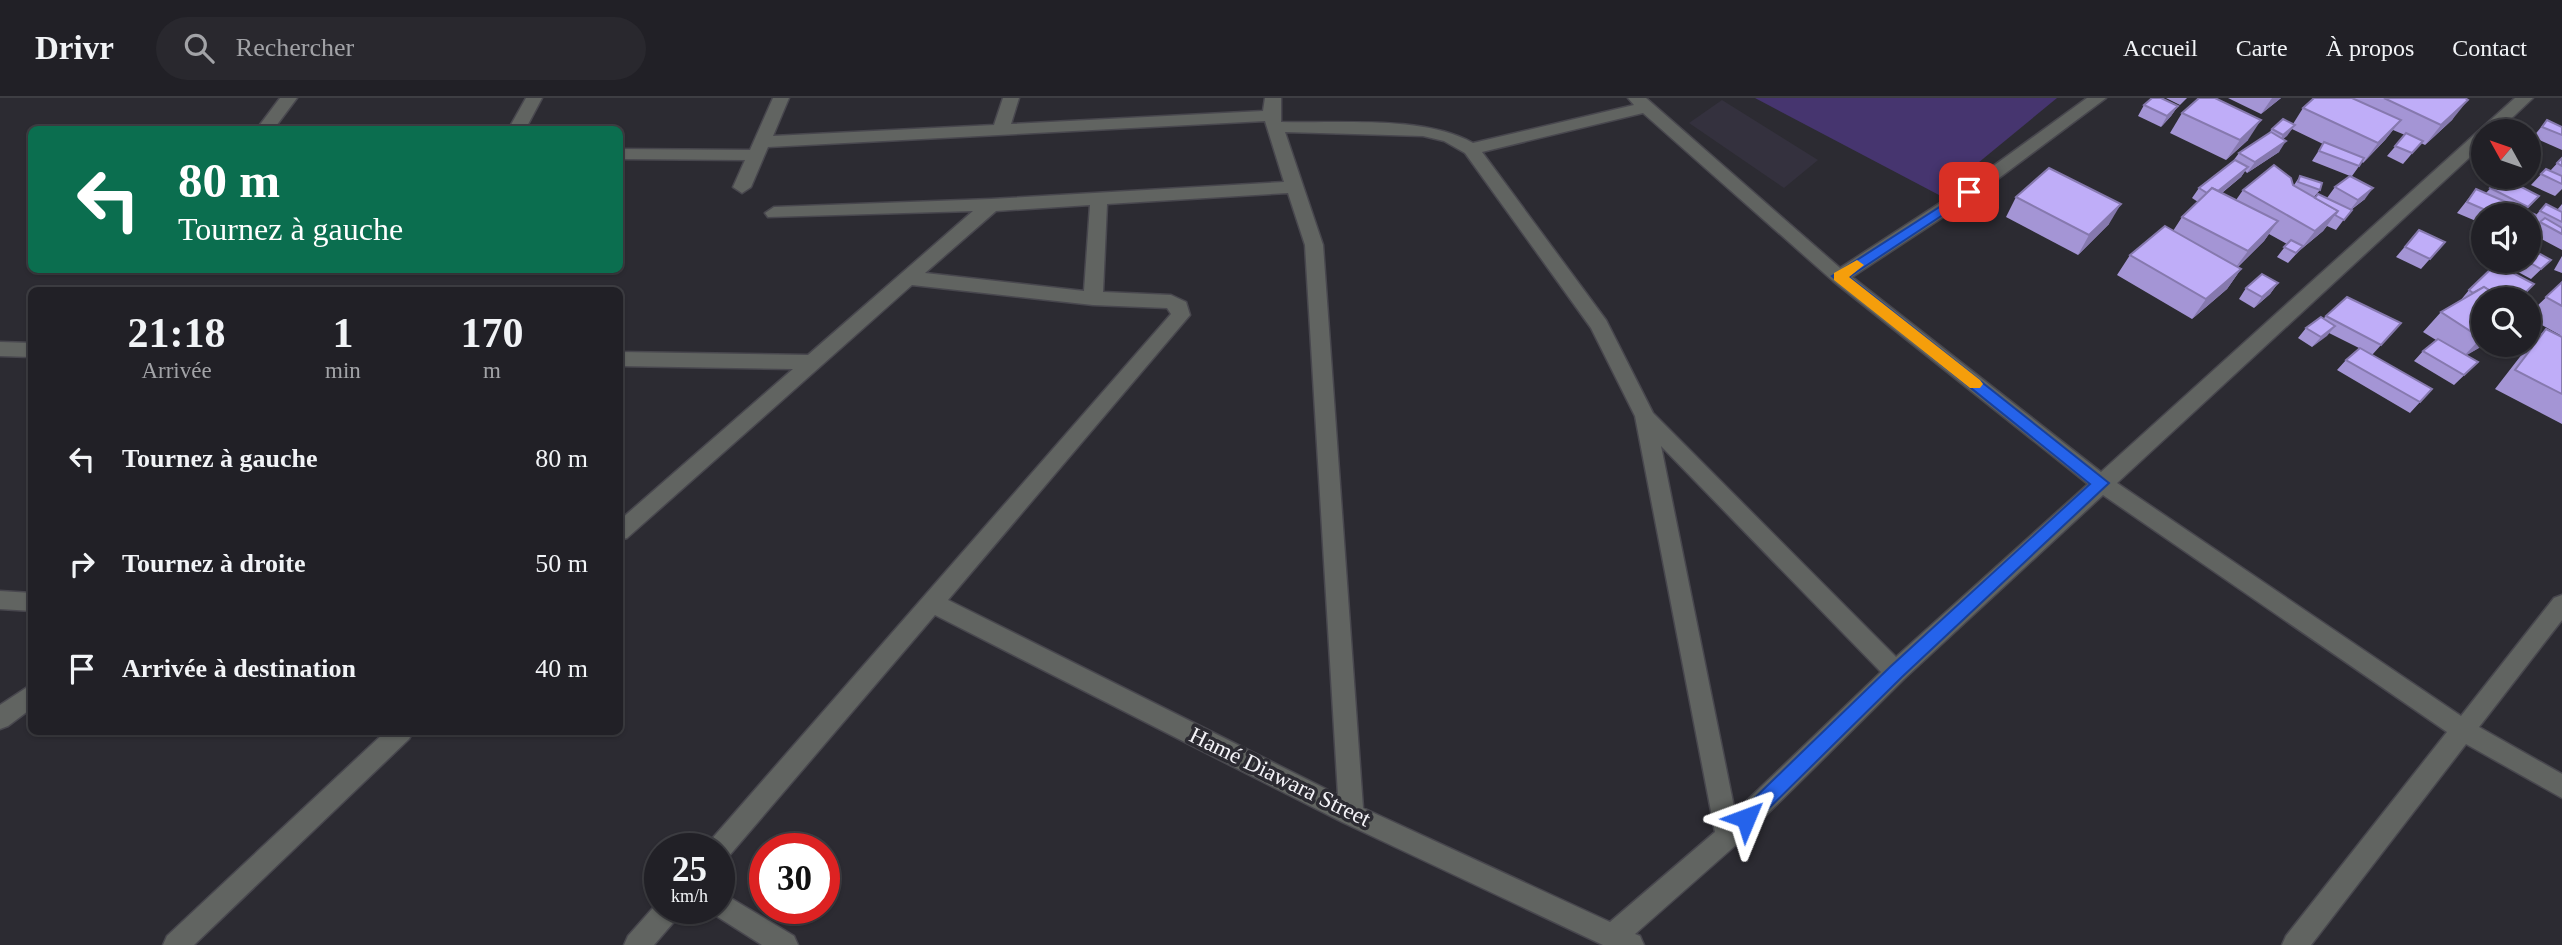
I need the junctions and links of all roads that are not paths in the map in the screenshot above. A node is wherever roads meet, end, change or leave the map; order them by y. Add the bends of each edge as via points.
1 (289, 98) edge
2 (534, 98) edge
3 (781, 98) edge
4 (1011, 98) edge
5 (2098, 98) edge
6 (2525, 98) edge
7 (1642, 102) edge
8 (1273, 113) edge
9 (2501, 119) edge
10 (267, 126) edge
11 (518, 126) edge
12 (1001, 130) junction
13 (2471, 147) edge
14 (758, 149) junction
15 (1471, 149) junction
16 (623, 154) edge
17 (742, 187) dead end
18 (1295, 187) junction
19 (1099, 197) junction
20 (991, 205) junction
21 (774, 213) dead end
22 (1839, 276) junction
23 (910, 278) junction
24 (1093, 298) junction
25 (0, 349) edge
26 (28, 350) edge
27 (623, 359) edge
28 (811, 362) junction
29 (1644, 416) junction
30 (2101, 483) junction
31 (623, 528) edge
32 (0, 600) edge
33 (28, 602) edge
34 (931, 602) junction
35 (2562, 604) edge
36 (1896, 672) junction
37 (28, 697) edge
38 (0, 719) edge
39 (2463, 730) junction
40 (398, 735) edge
41 (2562, 787) edge
42 (1352, 814) junction
43 (733, 833) edge
44 (1728, 836) junction
45 (735, 913) edge
46 (655, 924) edge
47 (1622, 941) edge
48 (176, 945) edge
49 (637, 945) edge
50 (785, 945) edge
51 (2295, 945) edge

1 - 10 street
2 - 11 street
3 - 14 street
4 - 12 street
5 - 22 street via 1969,192
6 - 9 street
7 - 15 street
7 - 22 street
8 - 12 street
8 - 15 street via 1423,131 1449,137
8 - 18 street
12 - 14 street
13 - 30 street
14 - 16 street
14 - 17 street
15 - 29 street via 1599,325
18 - 19 street
18 - 42 street via 1314,244
19 - 20 street
19 - 24 street
20 - 21 street
20 - 23 street
22 - 30 street
23 - 24 street
23 - 28 street
24 - 34 street via 1171,302 1180,307 1181,315
25 - 26 street
27 - 28 street
28 - 31 street
29 - 36 street
29 - 44 street
30 - 36 street
30 - 39 street
32 - 33 street
34 - 42 street, Hamé Diawara Street
34 - 43 street
35 - 39 street
36 - 44 street
37 - 38 street
39 - 41 street
39 - 51 street
40 - 48 street
42 - 47 street, Hamé Diawara Street
44 - 47 street
45 - 50 street
46 - 49 street

